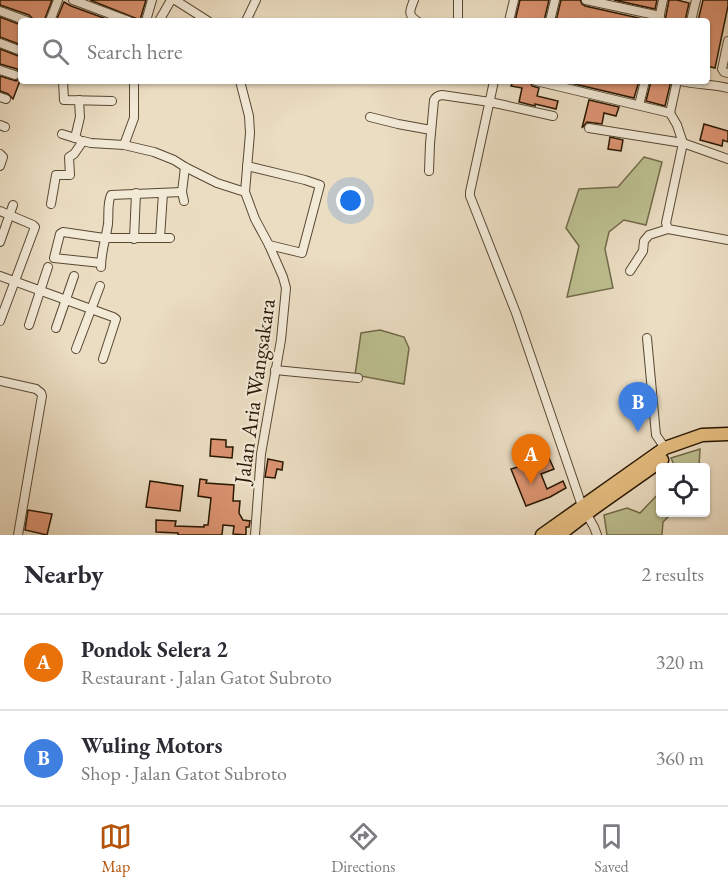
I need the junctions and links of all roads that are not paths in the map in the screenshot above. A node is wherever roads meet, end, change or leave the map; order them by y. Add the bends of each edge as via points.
1 (47, 0) edge
2 (73, 0) edge
3 (152, 0) edge
4 (173, 0) edge
5 (256, 0) edge
6 (414, 0) edge
7 (456, 0) edge
8 (514, 0) edge
9 (555, 0) edge
10 (586, 0) edge
11 (663, 0) edge
12 (696, 0) edge
13 (57, 2) edge
14 (0, 11) edge
15 (19, 18) edge
16 (51, 18) edge
17 (121, 18) edge
18 (147, 18) edge
19 (161, 18) edge
20 (203, 18) edge
21 (247, 18) edge
22 (412, 18) edge
23 (458, 18) edge
24 (510, 18) edge
25 (551, 18) edge
26 (659, 18) edge
27 (692, 18) edge
28 (728, 41) edge
29 (0, 43) edge
30 (18, 50) edge
31 (0, 70) edge
32 (728, 73) edge
33 (15, 75) dead end
34 (63, 84) edge
35 (134, 84) edge
36 (241, 84) edge
37 (493, 84) edge
38 (549, 84) edge
39 (644, 84) edge
40 (678, 84) edge
41 (694, 84) edge
42 (710, 84) edge
43 (710, 84) edge
44 (728, 88) edge
45 (80, 100) junction
46 (112, 101) dead end
47 (490, 102) junction
48 (639, 105) junction
49 (670, 113) junction
50 (553, 116) dead end
51 (370, 117) dead end
52 (589, 128) dead end
53 (431, 130) junction
54 (62, 134) dead end
55 (79, 139) junction
56 (683, 143) junction
57 (124, 146) junction
58 (0, 154) edge
59 (728, 159) edge
60 (0, 165) edge
61 (247, 166) junction
62 (184, 167) junction
63 (429, 171) dead end
64 (182, 192) junction
65 (245, 192) junction
66 (163, 193) junction
67 (136, 194) junction
68 (184, 201) dead end
69 (51, 204) dead end
70 (13, 206) dead end
71 (0, 211) edge
72 (10, 215) junction
73 (668, 229) junction
74 (104, 238) junction
75 (160, 238) junction
76 (170, 238) dead end
77 (134, 239) junction
78 (728, 240) edge
79 (0, 242) edge
80 (269, 245) junction
81 (48, 267) dead end
82 (630, 271) dead end
83 (0, 276) edge
84 (74, 276) dead end
85 (15, 282) junction
86 (100, 286) dead end
87 (40, 291) junction
88 (66, 300) junction
89 (91, 309) junction
90 (0, 321) edge
91 (29, 324) dead end
92 (56, 328) dead end
93 (647, 338) dead end
94 (76, 349) dead end
95 (104, 359) dead end
96 (275, 370) junction
97 (357, 378) dead end
98 (0, 381) edge
99 (728, 434) edge
100 (728, 441) edge
101 (665, 448) junction
102 (583, 511) junction
103 (565, 529) edge
104 (18, 535) edge
105 (255, 535) edge
106 (542, 535) edge
107 (597, 535) edge

1 - 13 street
2 - 17 street
3 - 18 street
4 - 19 street
4 - 20 street
5 - 21 street
6 - 22 street
7 - 23 street
8 - 24 street
9 - 25 street
10 - 26 street
11 - 26 street
12 - 27 street
13 - 16 street
14 - 15 street
28 - 32 street via 722,69
29 - 30 street
31 - 33 street
34 - 45 street via 64,100
35 - 57 street via 134,118
36 - 61 street, Jalan Aria Wangsakara via 249,116
37 - 47 street
38 - 48 street
39 - 48 street
40 - 49 street
41 - 42 street
43 - 44 street
45 - 46 street
45 - 55 street
47 - 50 street
47 - 53 street via 438,95
47 - 102 street via 470,196 516,313
48 - 49 street
49 - 56 street
51 - 53 street
52 - 56 street
53 - 63 street
54 - 55 street
55 - 57 street
55 - 69 street via 69,157 70,175 56,175
56 - 59 street
56 - 73 street via 666,223
57 - 62 street via 154,152
58 - 60 street
61 - 65 street, Jalan Aria Wangsakara
61 - 80 street via 320,185 302,253
62 - 64 street
62 - 65 street
64 - 66 street
64 - 68 street
65 - 80 street, Jalan Aria Wangsakara
66 - 67 street
66 - 75 street
67 - 74 street via 111,195
67 - 77 street
70 - 72 street
71 - 72 street
72 - 79 street
72 - 85 street via 35,228
73 - 78 street
73 - 82 street via 649,235
74 - 74 street via 63,232 54,258 101,265
74 - 77 street
75 - 76 street
75 - 77 street
80 - 96 street, Jalan Aria Wangsakara via 286,288
81 - 87 street
83 - 85 street
84 - 88 street
85 - 87 street
85 - 90 street
86 - 89 street
87 - 88 street
87 - 91 street
88 - 89 street
88 - 92 street
89 - 94 street
89 - 95 street via 116,319
93 - 101 street via 656,435
96 - 97 street
96 - 105 street, Jalan Aria Wangsakara via 261,454
98 - 104 street via 36,389 42,396
99 - 101 highway via 702,435
100 - 102 highway via 699,443 669,455
101 - 102 highway
102 - 103 highway
102 - 107 street
103 - 106 highway

